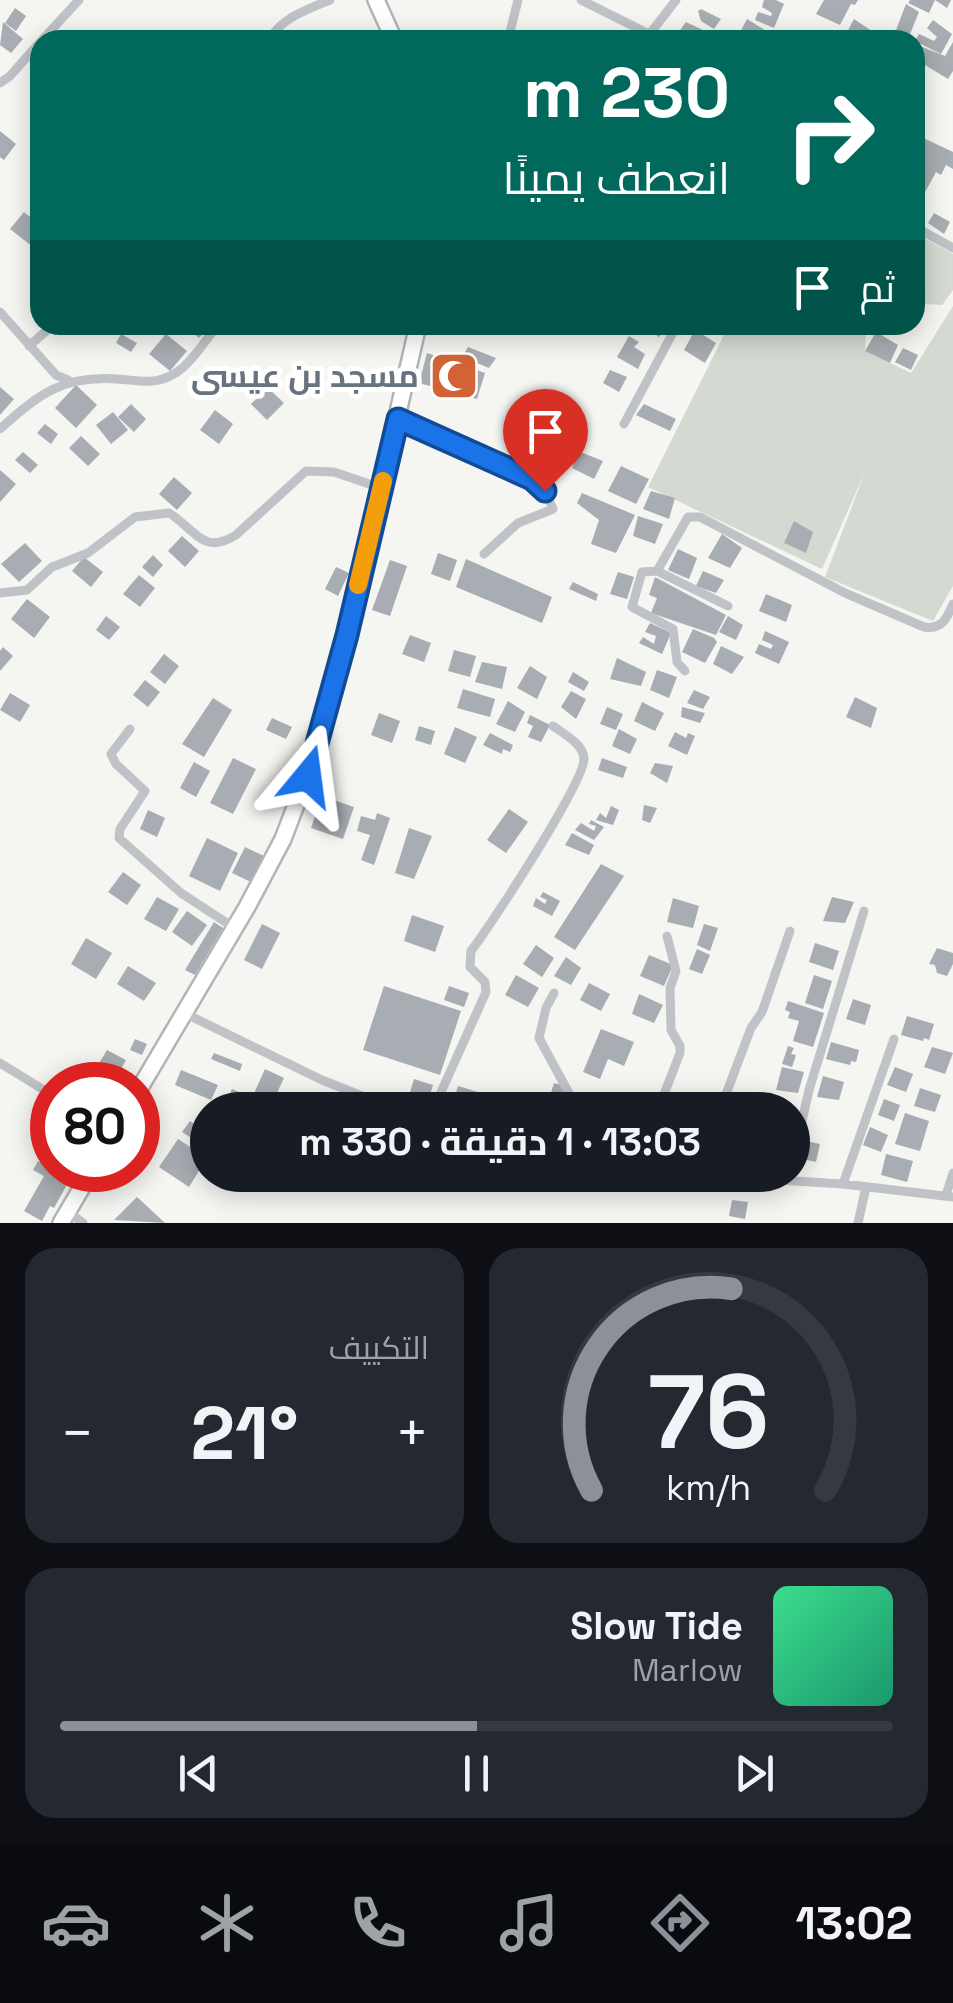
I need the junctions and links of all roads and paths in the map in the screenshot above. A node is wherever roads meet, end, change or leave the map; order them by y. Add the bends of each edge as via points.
1 (79, 0) edge
2 (330, 0) edge
3 (376, 0) edge
4 (518, 0) edge
5 (581, 0) edge
6 (676, 0) edge
7 (51, 30) edge
8 (275, 30) edge
9 (390, 30) edge
10 (510, 30) edge
11 (638, 30) edge
12 (652, 30) edge
13 (30, 53) edge
14 (0, 83) edge
15 (925, 233) edge
16 (953, 248) edge
17 (0, 312) edge
18 (42, 335) edge
19 (210, 335) edge
20 (416, 335) edge
21 (672, 335) edge
22 (29, 346) junction
23 (68, 380) junction
24 (398, 419) junction
25 (624, 424) dead end
26 (0, 429) edge
27 (381, 488) junction
28 (484, 554) dead end
29 (657, 571) junction
30 (0, 593) edge
31 (953, 604) edge
32 (728, 606) dead end
33 (685, 671) dead end
34 (553, 726) dead end
35 (130, 729) dead end
36 (864, 911) dead end
37 (233, 927) junction
38 (790, 931) dead end
39 (667, 936) dead end
40 (554, 993) dead end
41 (184, 1013) junction
42 (894, 1039) dead end
43 (155, 1062) edge
44 (0, 1063) edge
45 (30, 1081) edge
46 (352, 1092) edge
47 (441, 1092) edge
48 (570, 1092) edge
49 (665, 1092) edge
50 (727, 1092) edge
51 (809, 1092) edge
52 (953, 1172) edge
53 (810, 1181) edge
54 (843, 1184) junction
55 (866, 1187) junction
56 (79, 1192) edge
57 (949, 1196) edge
58 (64, 1217) edge
59 (83, 1223) edge
60 (858, 1223) edge

1 - 7 street
2 - 8 street
3 - 9 highway
4 - 10 street
5 - 11 street
6 - 12 street
13 - 14 street
15 - 16 street
17 - 22 street
18 - 22 street
19 - 23 street via 166,378
20 - 24 highway
21 - 25 street
22 - 23 street
23 - 26 street
24 - 27 highway
24 - 28 street via 532,479 545,491 552,509 518,523
27 - 30 street via 306,470 236,535 212,544 169,513 151,512 52,568 27,590
27 - 37 highway via 308,776 283,838
29 - 31 street via 683,522 694,516 924,627 944,622
29 - 32 street
29 - 33 street via 642,572 632,608 673,629 677,662
34 - 47 street via 578,746 584,766 471,951 470,966 486,992
35 - 37 street via 111,754 145,792 118,838
36 - 51 street
37 - 41 highway
38 - 50 street
39 - 49 street via 676,971 671,1030 680,1053
40 - 48 street via 540,1038
41 - 43 highway
41 - 46 street
42 - 54 street
44 - 45 street
52 - 57 street
53 - 54 street
54 - 55 street
55 - 57 street
55 - 60 street
56 - 58 highway
58 - 59 street

